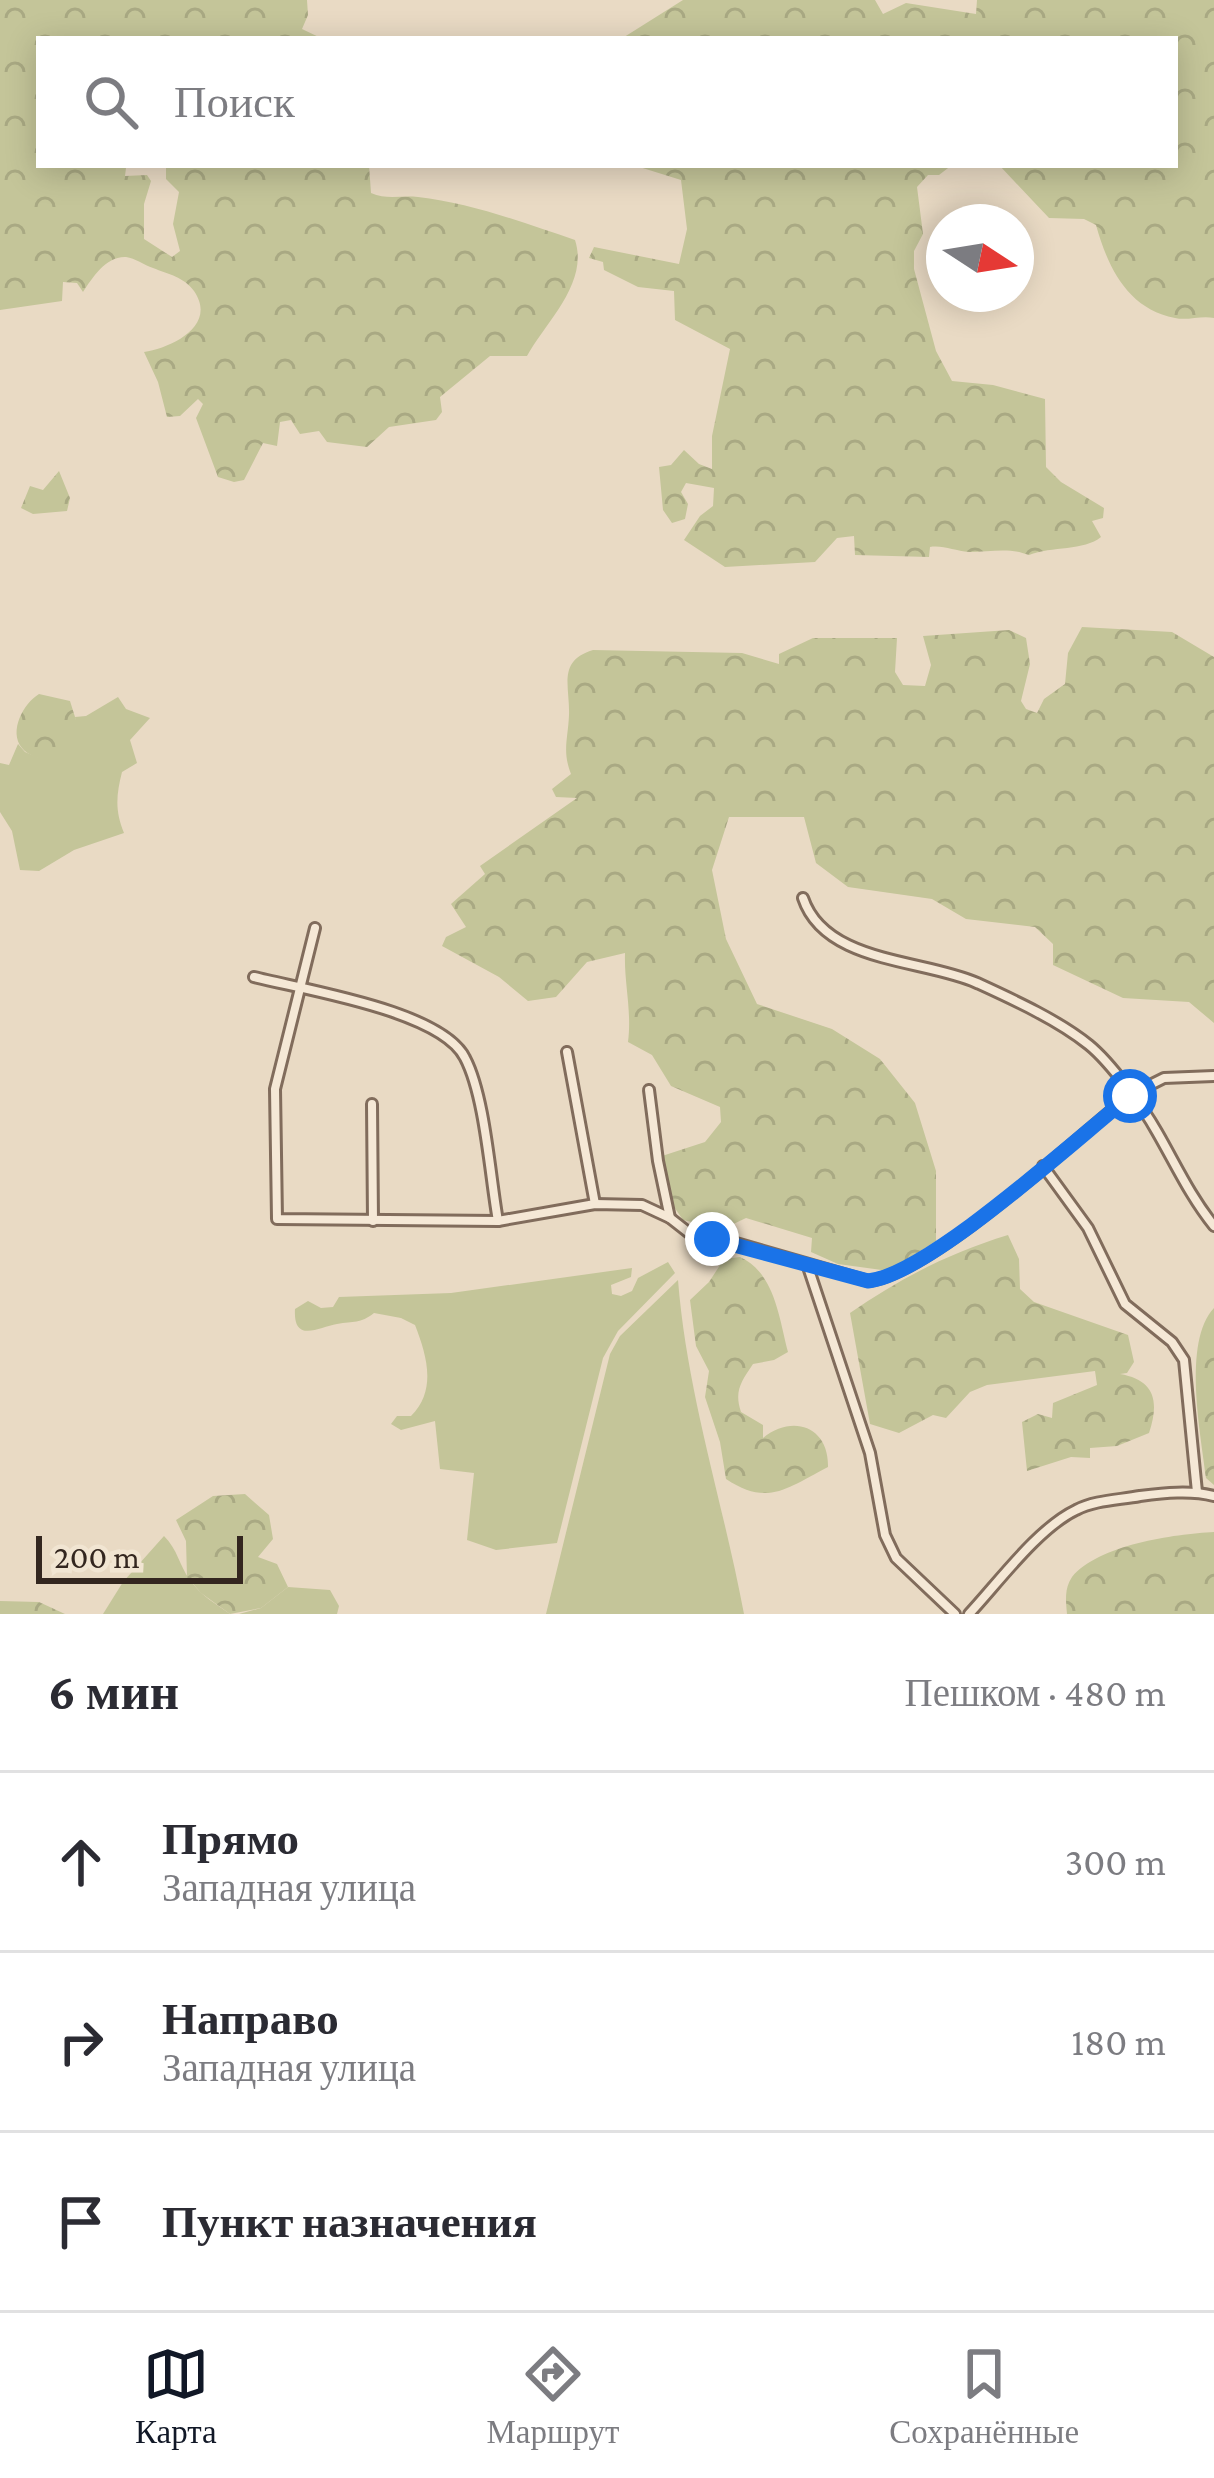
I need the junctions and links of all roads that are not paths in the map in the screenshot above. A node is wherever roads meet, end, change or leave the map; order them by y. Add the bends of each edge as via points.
1 (802, 898) dead end
2 (315, 928) dead end
3 (254, 977) dead end
4 (298, 988) junction
5 (567, 1052) dead end
6 (1214, 1076) edge
7 (650, 1090) dead end
8 (1130, 1096) junction
9 (372, 1104) dead end
10 (1043, 1166) junction
11 (595, 1204) junction
12 (670, 1218) junction
13 (373, 1221) junction
14 (498, 1221) junction
15 (1214, 1226) edge
16 (807, 1264) junction
17 (1198, 1492) junction
18 (1214, 1496) edge
19 (955, 1614) edge
20 (969, 1614) edge

1 - 8 street via 814,922 880,958 976,982 1084,1042
2 - 4 street
3 - 4 street
4 - 13 street via 274,1089 277,1219
4 - 14 street via 394,1012 450,1038 473,1080
5 - 11 street
6 - 8 street via 1164,1078
7 - 12 street
8 - 10 street
8 - 15 street
9 - 13 street
10 - 16 street via 887,1279
10 - 17 street via 1088,1228 1125,1304 1184,1360
11 - 12 street via 641,1204
11 - 14 street
12 - 16 street via 693,1236
13 - 14 street
16 - 19 street via 870,1453 885,1535 896,1558
17 - 18 street
17 - 20 street via 1079,1508

